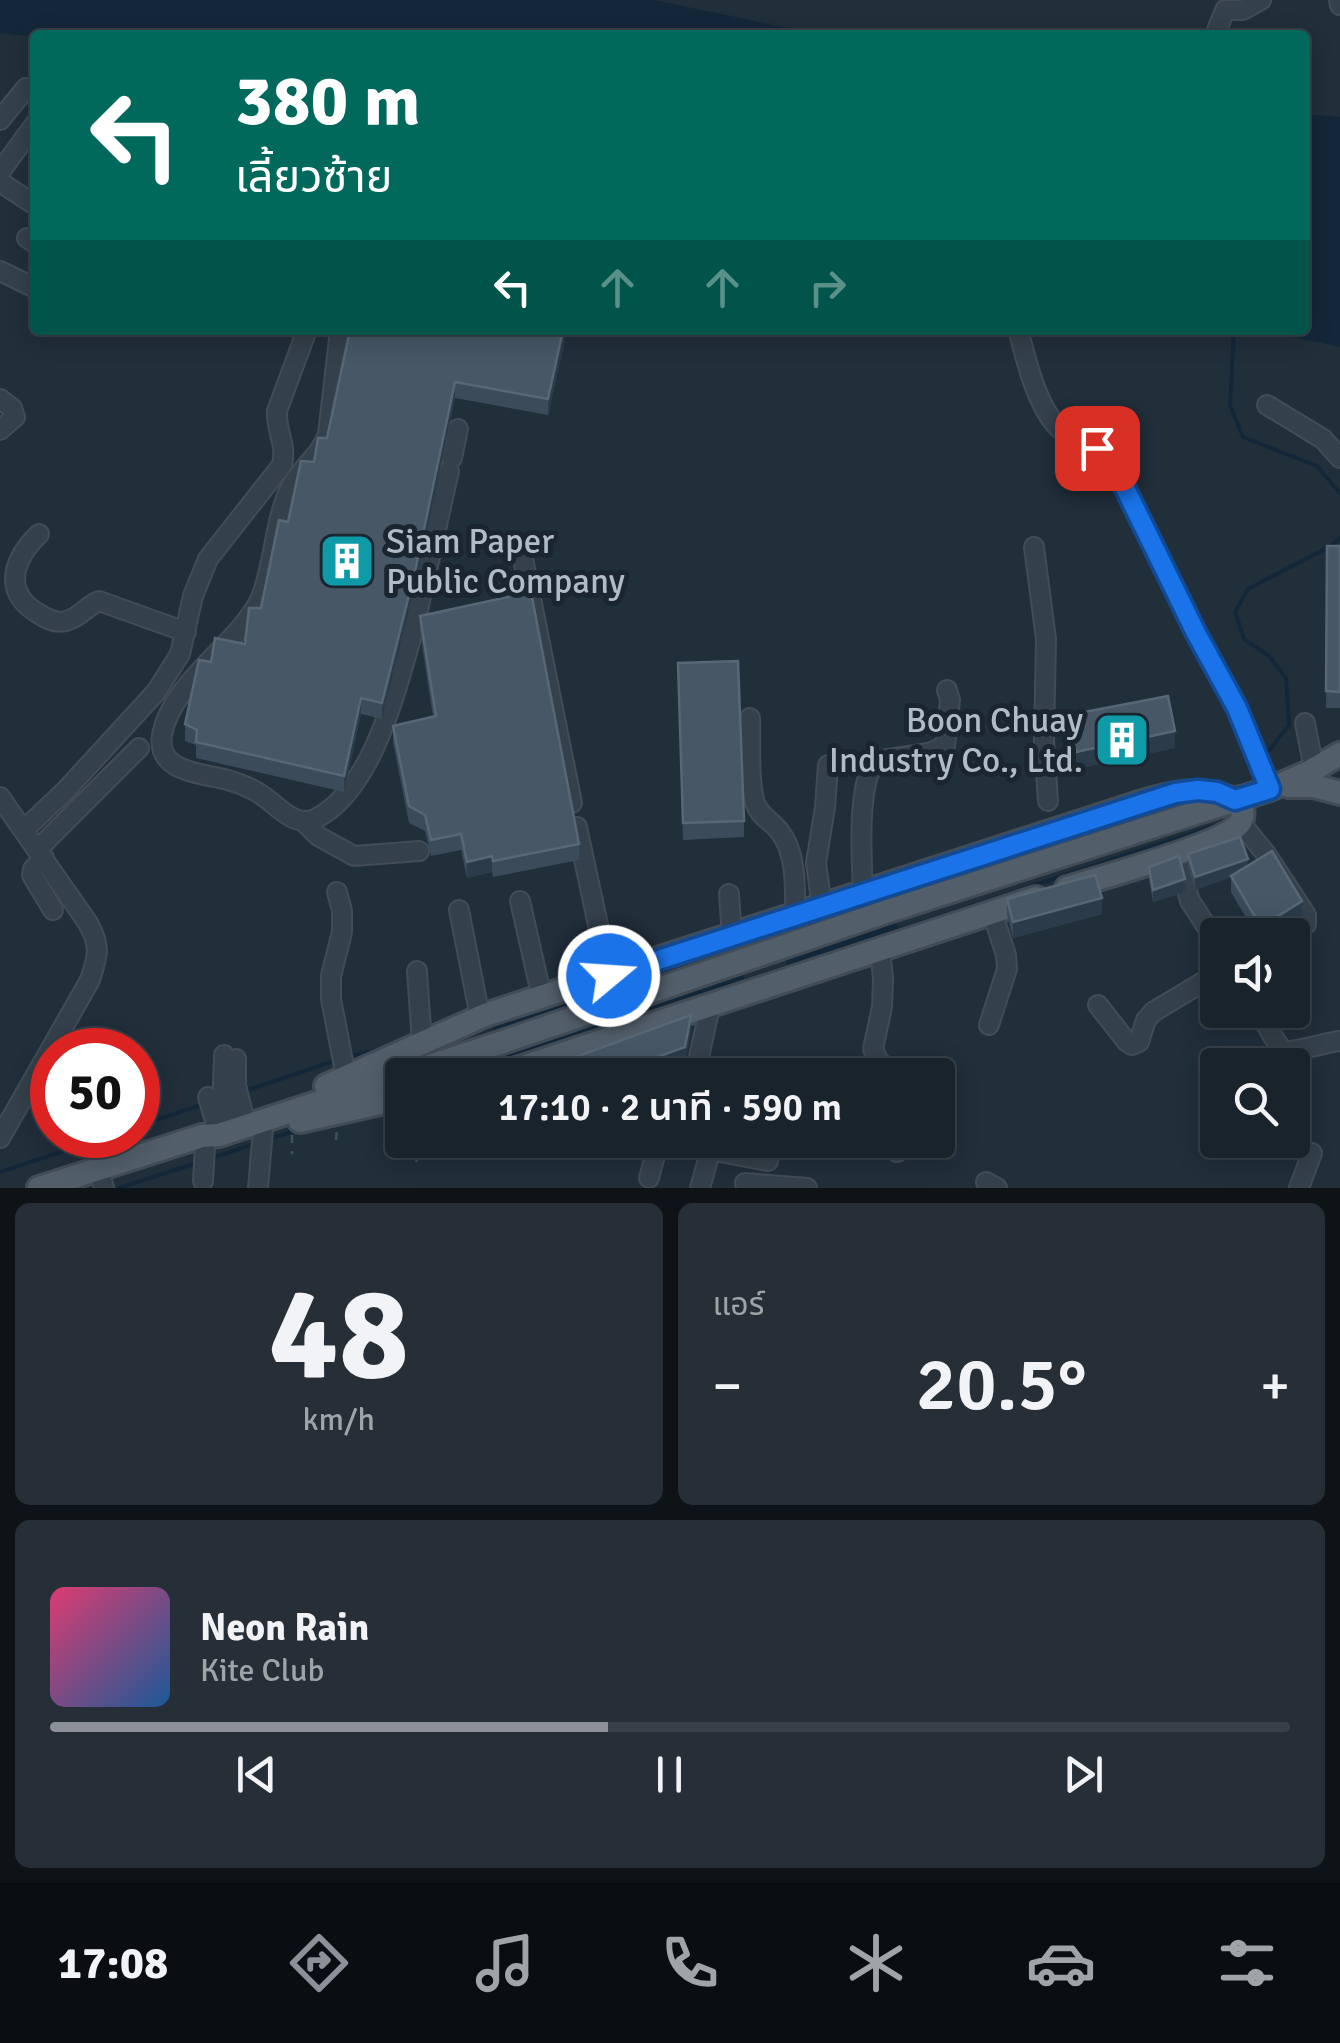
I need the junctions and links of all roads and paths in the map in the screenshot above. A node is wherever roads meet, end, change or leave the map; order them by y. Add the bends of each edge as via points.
1 (1260, 0) edge
2 (1217, 30) edge
3 (26, 88) dead end
4 (0, 120) edge
5 (30, 131) edge
6 (0, 172) edge
7 (0, 182) edge
8 (30, 202) edge
9 (0, 271) edge
10 (30, 286) edge
11 (305, 335) edge
12 (339, 335) edge
13 (1020, 337) dead end
14 (0, 399) edge
15 (1267, 405) dead end
16 (0, 430) edge
17 (458, 430) dead end
18 (1340, 458) edge
19 (39, 534) dead end
20 (1034, 547) dead end
21 (522, 554) dead end
22 (448, 620) edge
23 (414, 628) junction
24 (186, 632) junction
25 (947, 690) dead end
26 (750, 718) dead end
27 (1305, 723) dead end
28 (139, 748) dead end
29 (1340, 754) edge
30 (828, 764) dead end
31 (1314, 769) junction
32 (1275, 788) junction
33 (1340, 793) edge
34 (0, 797) edge
35 (572, 803) edge
36 (1239, 806) junction
37 (1046, 819) junction
38 (304, 822) junction
39 (577, 827) edge
40 (24, 830) junction
41 (419, 851) dead end
42 (1176, 853) junction
43 (41, 854) junction
44 (1046, 859) junction
45 (338, 892) dead end
46 (729, 894) dead end
47 (863, 894) junction
48 (520, 901) dead end
49 (822, 907) junction
50 (54, 910) dead end
51 (459, 910) dead end
52 (992, 912) junction
53 (795, 915) junction
54 (1201, 918) edge
55 (1306, 918) edge
56 (758, 927) junction
57 (732, 936) junction
58 (880, 948) junction
59 (766, 952) junction
60 (417, 971) dead end
61 (609, 976) junction
62 (777, 983) junction
63 (1200, 985) edge
64 (542, 998) junction
65 (1098, 1004) dead end
66 (710, 1006) junction
67 (482, 1016) junction
68 (990, 1025) dead end
69 (1340, 1041) edge
70 (422, 1043) junction
71 (494, 1045) junction
72 (1303, 1048) edge
73 (230, 1057) dead end
74 (498, 1058) edge
75 (551, 1058) edge
76 (699, 1058) edge
77 (873, 1058) edge
78 (346, 1077) junction
79 (208, 1096) dead end
80 (385, 1102) edge
81 (292, 1123) junction
82 (234, 1132) junction
83 (0, 1138) edge
84 (1312, 1153) dead end
85 (292, 1154) dead end
86 (415, 1158) edge
87 (654, 1158) edge
88 (708, 1158) edge
89 (748, 1158) edge
90 (756, 1158) edge
91 (768, 1161) dead end
92 (416, 1162) dead end
93 (649, 1178) dead end
94 (204, 1180) dead end
95 (744, 1185) edge
96 (95, 1186) edge
97 (39, 1188) edge
98 (258, 1188) edge
99 (700, 1188) edge
100 (808, 1188) edge
101 (1299, 1188) edge

1 - 2 street via 1225,10
3 - 4 street
5 - 6 street
7 - 8 street
9 - 10 street
11 - 24 street via 276,410 282,465 208,559
12 - 38 street via 328,434 291,487 260,598 194,678 162,733 168,761 252,788
13 - 32 street via 1056,426 1097,448 1121,480
14 - 16 street via 15,418
15 - 18 street via 1323,439
17 - 23 street
19 - 24 street via 15,574 15,589 27,607 58,622 99,601
20 - 37 street via 1046,639
21 - 35 street via 524,605
22 - 23 street
23 - 38 street via 386,726 358,776 336,804
24 - 40 street via 156,692
25 - 47 street via 945,746 876,760 869,770
26 - 53 street via 753,794 759,813 786,841
27 - 31 street
28 - 43 street
29 - 31 main road
30 - 49 street via 816,863
31 - 32 main road
32 - 33 main road
32 - 36 main road
34 - 40 street
36 - 37 main road via 1217,792 1198,790
36 - 42 main road via 1226,835
36 - 44 main road
36 - 55 street
37 - 44 main road
37 - 47 main road
38 - 41 street via 347,854
39 - 61 street
40 - 43 street
42 - 52 main road
42 - 54 street
43 - 50 street via 32,876
43 - 83 street via 97,938 98,957
44 - 59 main road
45 - 78 street via 342,932 331,1000
46 - 57 street
47 - 49 main road
48 - 64 street
49 - 53 main road
51 - 67 street
52 - 58 main road
52 - 68 street via 1007,969
53 - 56 main road
56 - 57 main road
56 - 59 main road
57 - 61 main road
58 - 62 main road
58 - 77 street via 882,1007
59 - 62 main road
59 - 71 main road
60 - 70 street
61 - 64 main road
62 - 66 main road
63 - 65 street via 1153,1012 1132,1045
64 - 67 main road
66 - 75 main road
66 - 76 street
67 - 70 main road
67 - 71 main road
69 - 72 street
70 - 78 main road
71 - 74 main road
71 - 82 main road
73 - 82 street
78 - 82 main road
79 - 82 street
80 - 81 main road
81 - 82 main road
81 - 85 path
82 - 94 street
82 - 96 main road
82 - 97 main road
82 - 98 street
84 - 101 street
86 - 92 path
87 - 93 street
88 - 99 street
89 - 95 street
90 - 91 street
95 - 100 street

